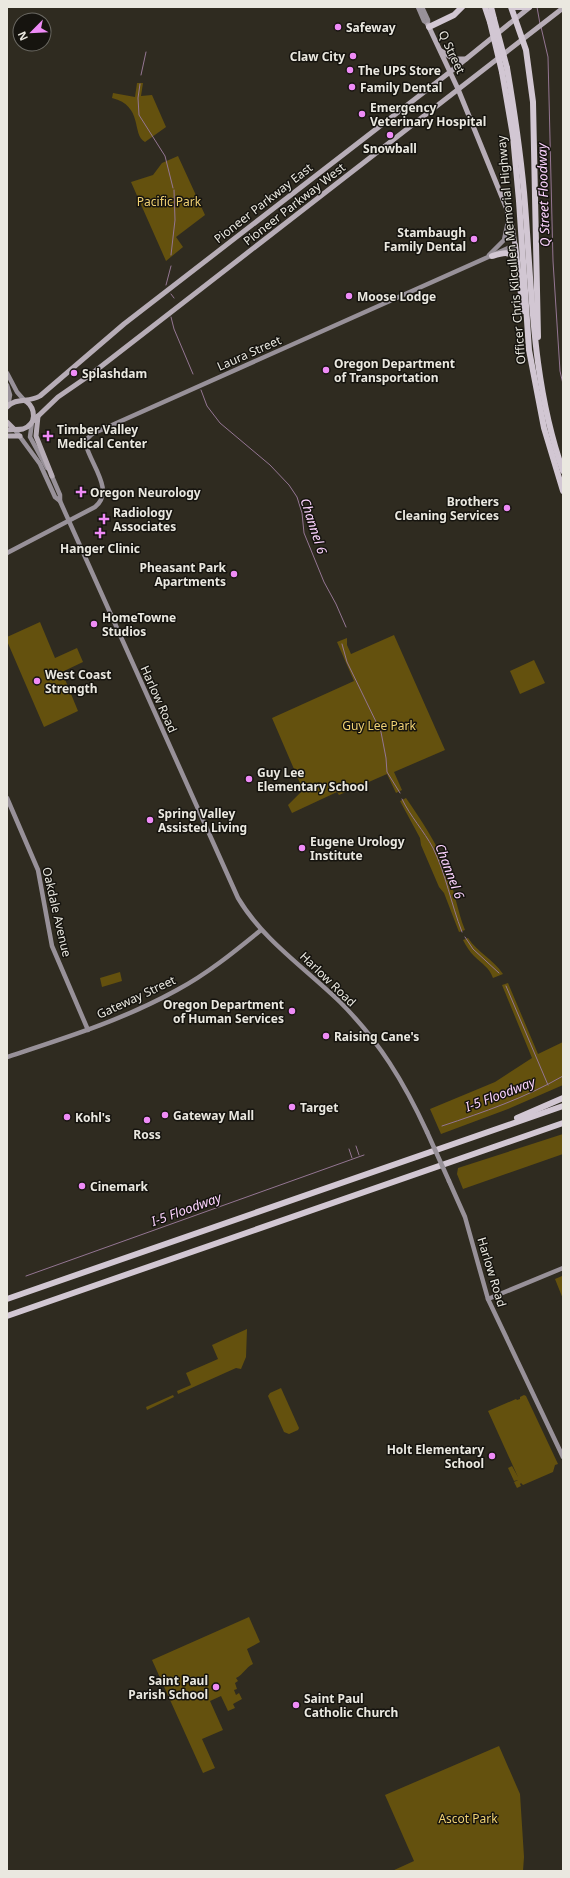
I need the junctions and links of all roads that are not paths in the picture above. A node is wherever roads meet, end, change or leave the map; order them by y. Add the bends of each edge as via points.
1 (418, 7) edge
2 (422, 7) edge
3 (462, 7) edge
4 (485, 7) edge
5 (491, 7) edge
6 (510, 7) edge
7 (514, 7) edge
8 (530, 7) edge
9 (563, 8) edge
10 (516, 20) junction
11 (492, 21) junction
12 (429, 26) junction
13 (523, 40) junction
14 (440, 50) junction
15 (467, 59) junction
16 (505, 70) junction
17 (450, 72) junction
18 (458, 89) junction
19 (509, 216) junction
20 (515, 245) junction
21 (492, 256) junction
22 (485, 259) junction
23 (517, 261) junction
24 (529, 350) junction
25 (539, 370) junction
26 (7, 373) edge
27 (7, 385) edge
28 (26, 401) junction
29 (8, 407) edge
30 (38, 416) junction
31 (32, 421) junction
32 (7, 422) edge
33 (15, 429) junction
34 (7, 430) edge
35 (7, 436) edge
36 (20, 436) junction
37 (563, 471) edge
38 (52, 476) junction
39 (563, 491) edge
40 (60, 501) junction
41 (69, 521) junction
42 (7, 553) edge
43 (7, 798) edge
44 (261, 930) junction
45 (88, 1030) junction
46 (7, 1058) edge
47 (563, 1098) edge
48 (563, 1106) edge
49 (563, 1123) edge
50 (466, 1140) junction
51 (563, 1268) edge
52 (7, 1299) edge
53 (488, 1299) junction
54 (7, 1316) edge
55 (563, 1457) edge

1 - 12 main road, Q Street
2 - 12 main road, Q Street
3 - 12 highway via 454,15
4 - 11 highway, Officer Chris Kilcullen Memorial Highway
5 - 11 highway, Officer Chris Kilcullen Memorial Highway
6 - 10 highway
7 - 8 highway
8 - 10 main road, Pioneer Parkway East
9 - 13 main road, Pioneer Parkway West
10 - 13 highway
10 - 15 main road, Pioneer Parkway East
11 - 16 highway, Officer Chris Kilcullen Memorial Highway, bridge
12 - 14 main road, Q Street
13 - 18 main road, Pioneer Parkway West
13 - 25 highway via 529,64 533,102
14 - 15 main road via 454,60
14 - 17 main road, Q Street
15 - 17 main road, Pioneer Parkway East
16 - 24 highway, Officer Chris Kilcullen Memorial Highway via 519,201
16 - 25 highway, Officer Chris Kilcullen Memorial Highway via 517,129
17 - 18 main road, Q Street
17 - 28 main road, Pioneer Parkway East via 130,319 40,396
18 - 19 main road, Q Street
18 - 30 main road, Pioneer Parkway West via 94,372 58,397
19 - 20 main road, Q Street
19 - 22 main road via 504,240
20 - 21 main road, Laura Street
20 - 23 highway
21 - 22 main road, Laura Street
21 - 23 highway via 509,252
22 - 41 main road, Laura Street via 92,434 86,445 104,494 95,508
23 - 24 highway
24 - 39 highway, Officer Chris Kilcullen Memorial Highway via 544,428
25 - 37 highway, Officer Chris Kilcullen Memorial Highway via 550,427
26 - 28 main road via 17,392
27 - 29 main road via 10,395
28 - 29 main road, Pioneer Parkway East via 17,401
28 - 31 main road via 33,409
30 - 31 main road, Pioneer Parkway West
30 - 38 main road via 36,436
31 - 33 main road, Pioneer Parkway West via 25,428
31 - 38 main road via 30,438
32 - 33 main road
33 - 34 main road, Pioneer Parkway West
33 - 36 main road
35 - 36 main road
36 - 40 main road via 32,450
38 - 40 main road
40 - 41 main road, Harlow Road
41 - 42 main road
41 - 44 main road, Harlow Road via 227,877 242,906
43 - 45 main road, Oakdale Avenue via 38,870 52,946
44 - 45 main road, Gateway Street via 212,968 178,990 138,1010
44 - 53 main road, Harlow Road, bridge via 340,1002 380,1047 400,1076 465,1217
45 - 46 main road, Gateway Street
47 - 50 highway
48 - 50 highway
49 - 54 highway
50 - 52 highway
51 - 53 main road
53 - 55 main road, Harlow Road

